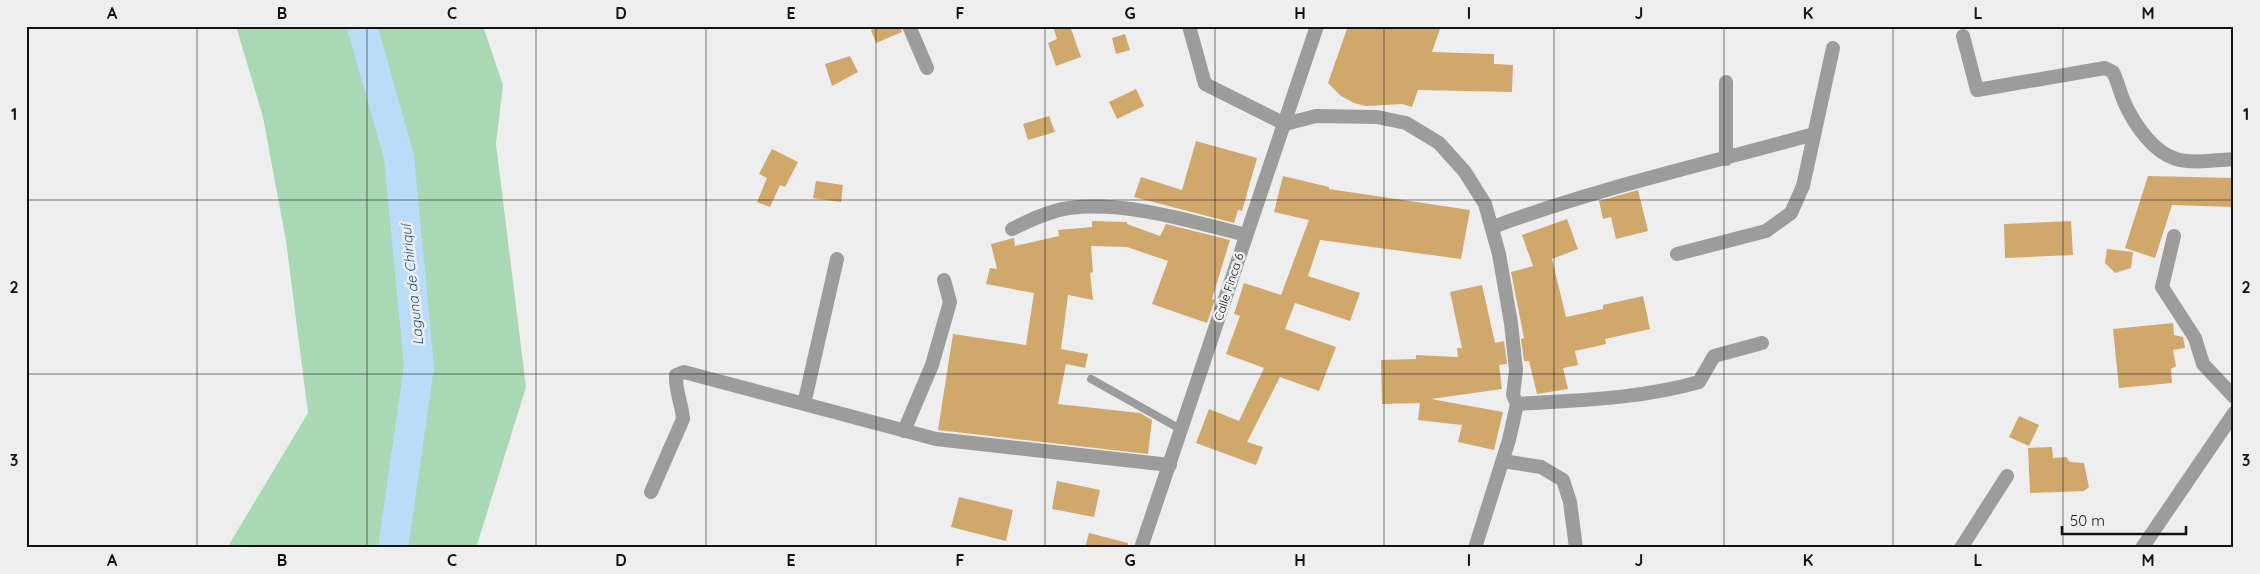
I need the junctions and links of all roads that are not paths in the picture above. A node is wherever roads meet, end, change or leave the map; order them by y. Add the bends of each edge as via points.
1 (909, 26) edge
2 (1189, 26) edge
3 (1317, 26) edge
4 (1963, 36) dead end
5 (1832, 48) dead end
6 (927, 68) dead end
7 (1726, 82) dead end
8 (1285, 124) junction
9 (1814, 134) junction
10 (1726, 159) junction
11 (2234, 159) edge
12 (1493, 227) junction
13 (1012, 229) dead end
14 (1246, 235) junction
15 (2174, 236) dead end
16 (1677, 254) dead end
17 (837, 258) dead end
18 (944, 280) dead end
19 (1762, 343) dead end
20 (1091, 379) dead end
21 (2234, 396) edge
22 (804, 404) junction
23 (1517, 404) junction
24 (2234, 413) edge
25 (1182, 430) junction
26 (904, 431) junction
27 (1503, 461) junction
28 (1170, 465) junction
29 (2007, 476) dead end
30 (651, 492) dead end
31 (1141, 548) edge
32 (1475, 548) edge
33 (1576, 548) edge
34 (1961, 548) edge
35 (2142, 548) edge

1 - 6 street
2 - 8 street via 1205,84
3 - 8 street, Calle Finca 6
4 - 11 street via 1976,90 2104,68 2113,72 2130,112 2158,149 2176,159
5 - 9 street
7 - 10 street
8 - 12 street via 1316,116 1377,117 1406,123 1439,143 1465,172 1485,204
8 - 14 street, Calle Finca 6
9 - 10 street
9 - 16 street via 1803,186 1791,213 1766,231
10 - 12 street via 1621,186
12 - 23 street via 1511,323 1516,370 1513,395
13 - 14 street via 1039,216 1068,208 1107,206 1170,216
14 - 25 street, Calle Finca 6
15 - 21 street via 2162,286 2195,338 2202,364
17 - 22 street
18 - 26 street via 950,302 932,365
19 - 23 street via 1714,356 1699,382 1676,389
20 - 25 lane
22 - 26 street
22 - 30 street via 684,372 676,375 683,419
23 - 27 street
24 - 35 street
25 - 28 street, Calle Finca 6
26 - 28 street via 936,439
27 - 32 street
27 - 33 street via 1541,468 1562,480 1570,502
28 - 31 street, Calle Finca 6
29 - 34 street

